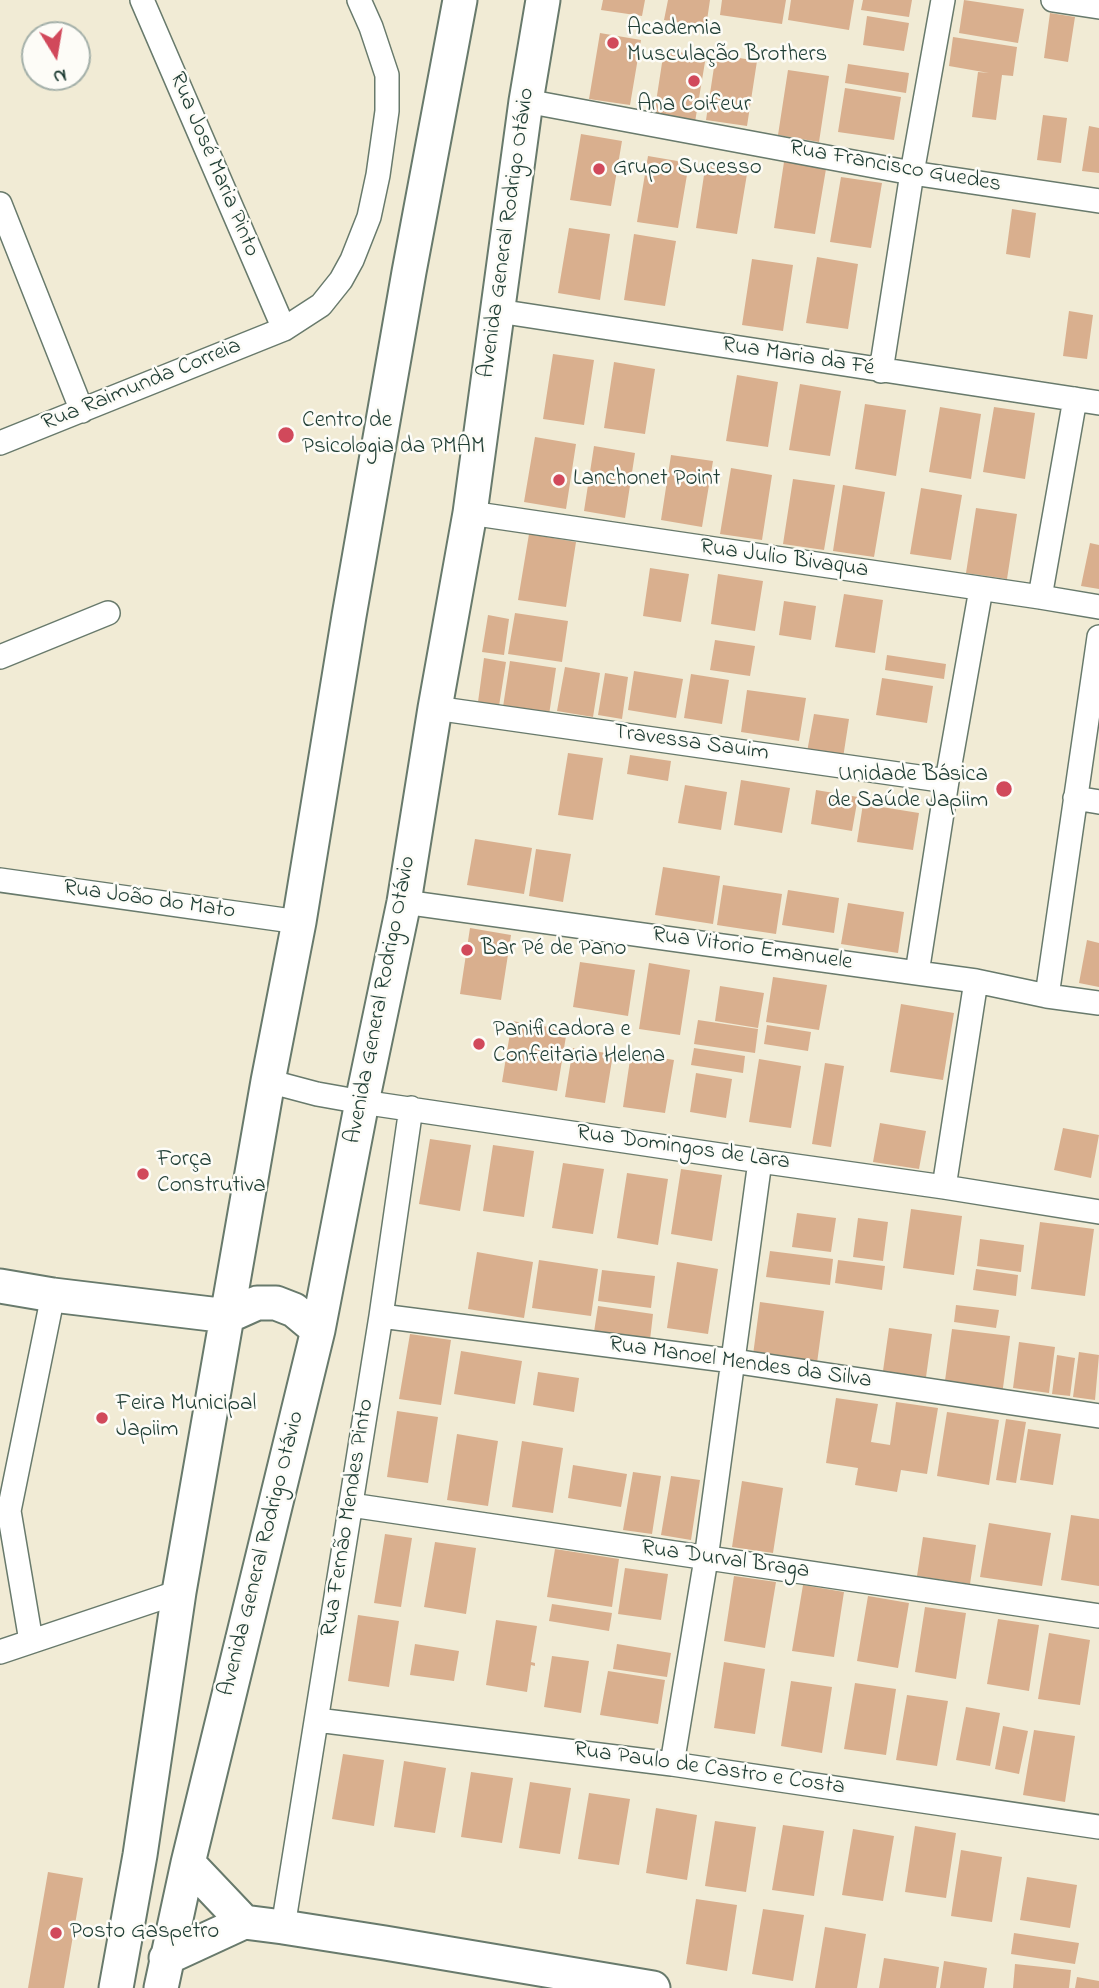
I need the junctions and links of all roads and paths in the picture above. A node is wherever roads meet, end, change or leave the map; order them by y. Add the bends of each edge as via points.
1 (142, 0) edge
2 (359, 0) edge
3 (460, 0) edge
4 (543, 0) edge
5 (943, 0) edge
6 (1053, 0) edge
7 (1099, 7) edge
8 (526, 101) junction
9 (912, 173) junction
10 (1099, 201) edge
11 (0, 204) edge
12 (498, 311) junction
13 (284, 329) junction
14 (881, 371) junction
15 (1075, 399) junction
16 (1099, 403) edge
17 (82, 411) junction
18 (0, 443) edge
19 (470, 513) junction
20 (981, 589) junction
21 (1040, 597) junction
22 (1099, 607) edge
23 (108, 613) dead end
24 (1099, 637) edge
25 (0, 657) edge
26 (435, 708) junction
27 (947, 781) junction
28 (1075, 798) junction
29 (1099, 802) edge
30 (0, 880) edge
31 (404, 902) junction
32 (299, 922) junction
33 (917, 972) junction
34 (976, 981) junction
35 (1046, 996) junction
36 (1099, 1003) edge
37 (268, 1082) junction
38 (362, 1102) junction
39 (411, 1108) junction
40 (760, 1161) junction
41 (944, 1186) junction
42 (1099, 1212) edge
43 (0, 1286) edge
44 (53, 1295) junction
45 (228, 1316) junction
46 (381, 1316) junction
47 (318, 1330) junction
48 (733, 1361) junction
49 (1099, 1416) edge
50 (351, 1505) junction
51 (5, 1510) edge
52 (706, 1559) junction
53 (179, 1592) junction
54 (1099, 1616) edge
55 (31, 1641) junction
56 (0, 1652) edge
57 (317, 1720) junction
58 (672, 1763) junction
59 (1099, 1827) edge
60 (188, 1863) junction
61 (244, 1922) junction
62 (284, 1927) junction
63 (164, 1973) edge
64 (116, 1988) edge
65 (653, 1988) edge

1 - 13 street, Rua José Maria Pinto
2 - 13 street, Rua Raimunda Correia via 387,75 387,111 369,217 341,281 321,305
3 - 32 main road
4 - 8 main road, Avenida General Rodrigo Otávio
5 - 9 street
6 - 7 street
8 - 9 street, Rua Francisco Guedes
8 - 12 main road, Avenida General Rodrigo Otávio
9 - 10 street, Rua Francisco Guedes
9 - 14 street
11 - 17 street
12 - 14 street, Rua Maria da Fé
12 - 19 main road, Avenida General Rodrigo Otávio
13 - 17 street, Rua Raimunda Correia
14 - 15 street, Rua Maria da Fé
15 - 16 street, Rua Maria da Fé
15 - 21 street
17 - 18 street, Rua Raimunda Correia
19 - 20 street, Rua Julio Bivaqua
19 - 26 main road, Avenida General Rodrigo Otávio
20 - 21 street, Rua Julio Bivaqua
20 - 27 street
21 - 22 street, Rua Julio Bivaqua
23 - 25 street
24 - 28 street
26 - 27 street, Travessa Sauim
26 - 31 main road, Avenida General Rodrigo Otávio
27 - 33 street
28 - 29 street
28 - 35 street
30 - 32 street, Rua João do Mato
31 - 33 street, Rua Vitorio Emanuele
31 - 38 main road, Avenida General Rodrigo Otávio
32 - 37 main road
33 - 34 street, Rua Vitorio Emanuele
34 - 35 street, Rua Vitorio Emanuele
34 - 41 street
35 - 36 street, Rua Vitorio Emanuele
37 - 38 street, Rua Domingos de Lara
37 - 45 main road
38 - 39 street, Rua Domingos de Lara
38 - 47 main road, Avenida General Rodrigo Otávio
39 - 40 street, Rua Domingos de Lara
39 - 46 street, Rua Fernão Mendes Pinto
40 - 41 street, Rua Domingos de Lara
40 - 48 street
41 - 42 street, Rua Domingos de Lara
43 - 44 main road
44 - 45 main road
44 - 51 street
45 - 47 main road via 257,1303 276,1303 294,1310
45 - 53 main road
46 - 48 street, Rua Manoel Mendes da Silva
46 - 50 street, Rua Fernão Mendes Pinto
47 - 60 main road, Avenida General Rodrigo Otávio
48 - 49 street, Rua Manoel Mendes da Silva
48 - 52 street
50 - 52 street, Rua Durval Braga
50 - 57 street, Rua Fernão Mendes Pinto
51 - 55 street
52 - 54 street, Rua Durval Braga
52 - 58 street
53 - 55 street
53 - 64 main road
55 - 56 street
57 - 58 street, Rua Paulo de Castro e Costa
57 - 62 street, Rua Fernão Mendes Pinto
58 - 59 street, Rua Paulo de Castro e Costa
60 - 61 main road
60 - 63 main road, Avenida General Rodrigo Otávio
61 - 62 main road
61 - 63 main road
62 - 65 main road

